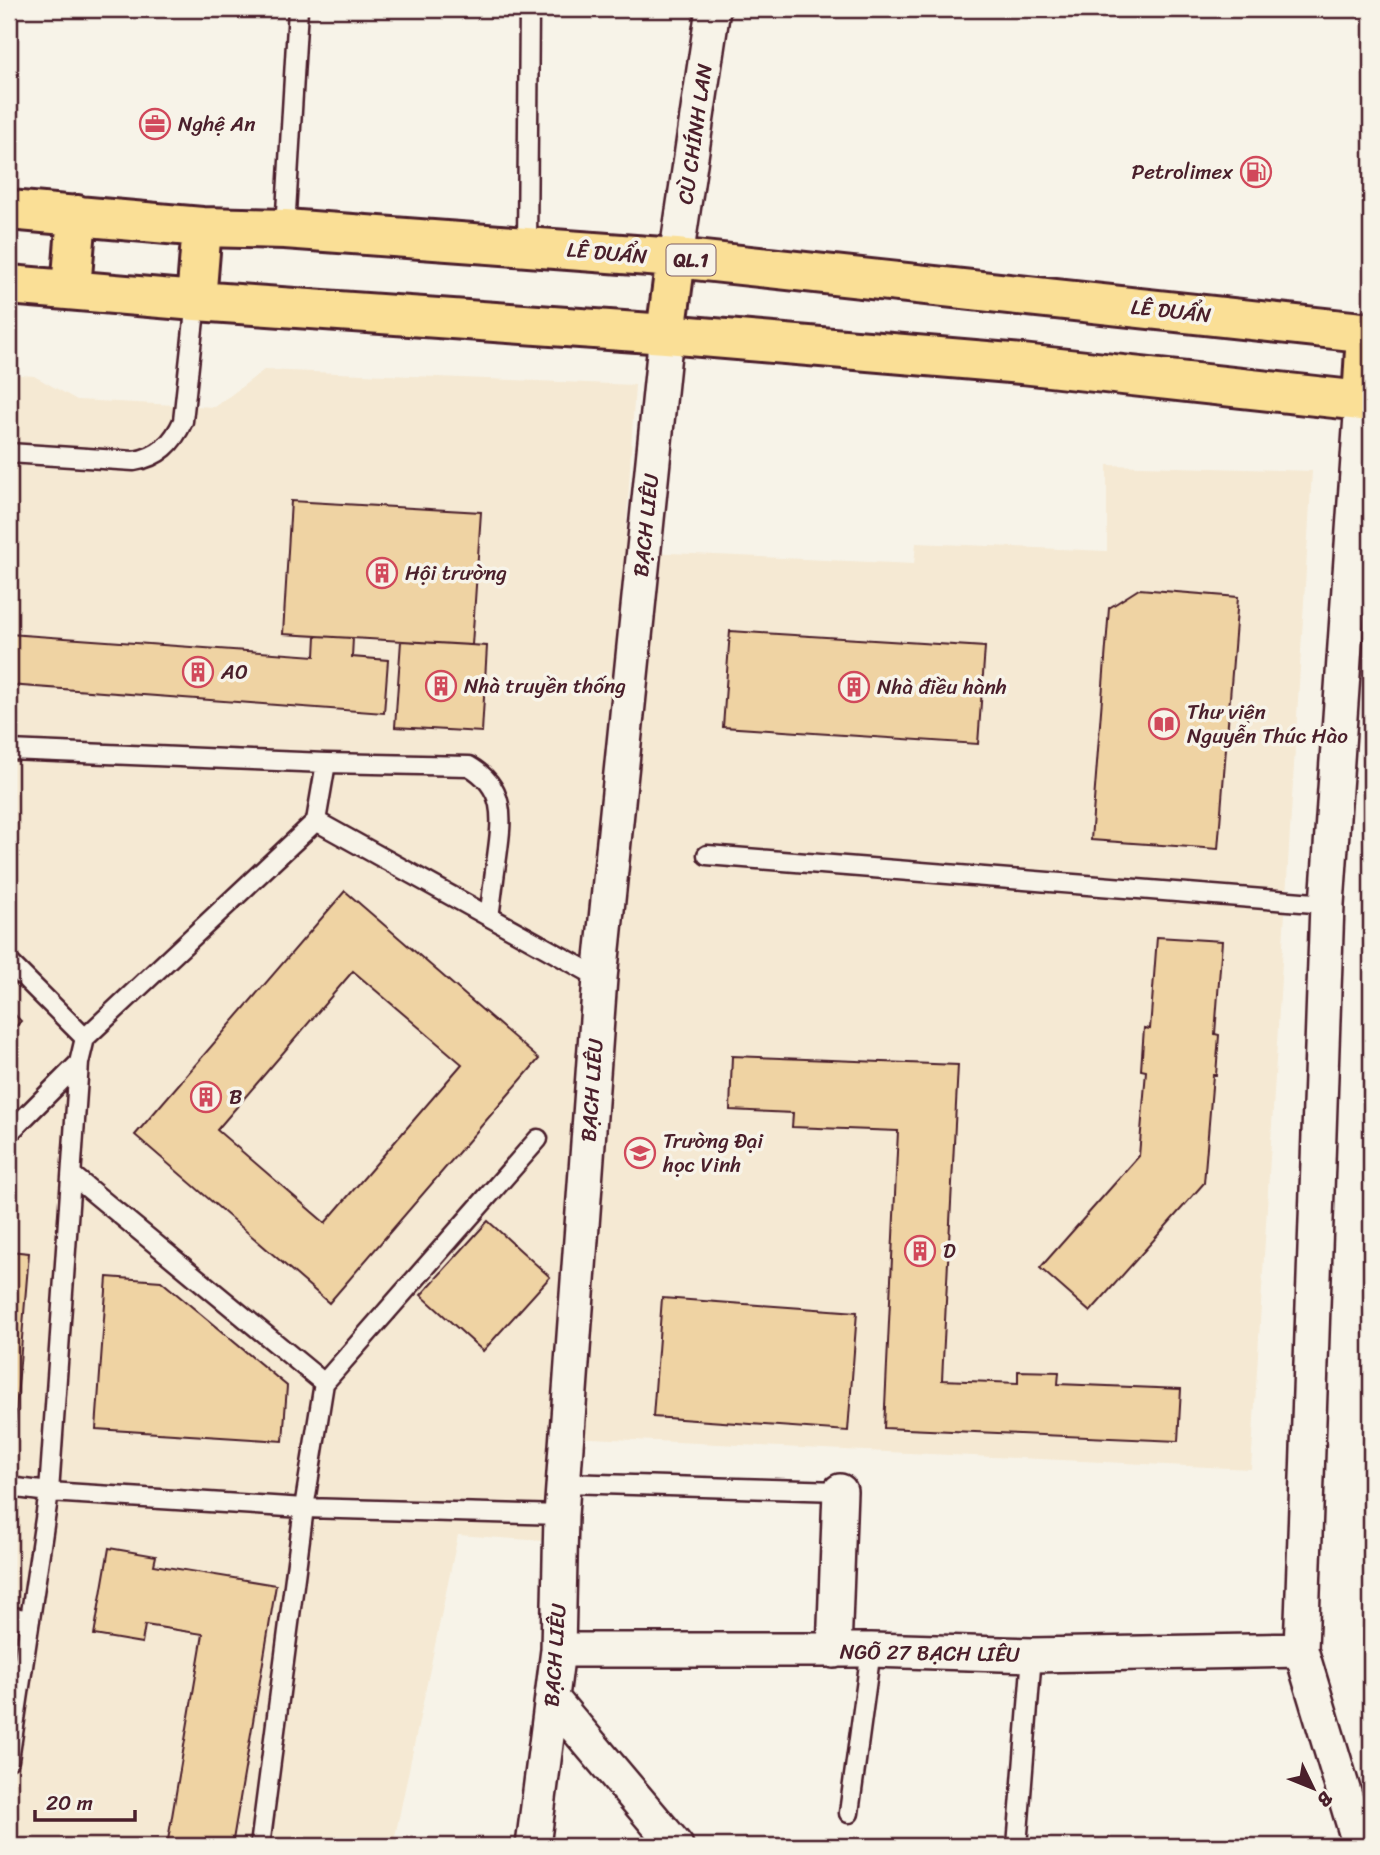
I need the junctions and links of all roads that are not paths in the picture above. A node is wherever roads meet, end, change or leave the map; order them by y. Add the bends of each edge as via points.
1 (298, 9) edge
2 (529, 9) edge
3 (713, 9) edge
4 (9, 210) edge
5 (77, 215) junction
6 (202, 227) junction
7 (285, 229) junction
8 (527, 246) junction
9 (676, 258) junction
10 (9, 285) edge
11 (71, 289) junction
12 (197, 301) junction
13 (1368, 332) edge
14 (666, 334) junction
15 (1367, 401) edge
16 (9, 453) edge
17 (9, 750) edge
18 (326, 763) junction
19 (316, 821) junction
20 (707, 855) dead end
21 (1327, 904) junction
22 (489, 917) junction
23 (9, 962) edge
24 (600, 978) junction
25 (85, 1038) junction
26 (79, 1063) junction
27 (9, 1133) edge
28 (538, 1139) dead end
29 (72, 1175) junction
30 (324, 1383) junction
31 (9, 1486) edge
32 (840, 1491) joint
33 (49, 1492) junction
34 (562, 1499) junction
35 (304, 1508) junction
36 (9, 1616) edge
37 (30, 1619) junction
38 (558, 1650) junction
39 (871, 1650) junction
40 (1301, 1650) junction
41 (834, 1651) junction
42 (1032, 1655) junction
43 (553, 1700) junction
44 (9, 1760) edge
45 (849, 1813) dead end
46 (260, 1846) edge
47 (533, 1846) edge
48 (676, 1846) edge
49 (1017, 1846) edge
50 (1360, 1846) edge

1 - 7 lane
2 - 8 lane
3 - 9 street, CÙ CHÍNH LAN
4 - 5 main road, LÊ DUẨN / QL.1
5 - 6 main road, LÊ DUẨN / QL.1
5 - 11 main road
6 - 7 main road, LÊ DUẨN / QL.1
6 - 12 main road
7 - 8 main road, LÊ DUẨN / QL.1
8 - 9 main road, LÊ DUẨN / QL.1
9 - 13 main road, LÊ DUẨN / QL.1
9 - 14 main road
10 - 11 main road
11 - 12 main road
12 - 14 main road
12 - 16 lane via 183,421 166,447 134,461
13 - 15 main road
14 - 15 main road via 1022,363
14 - 24 street, BẠCH LIÊU
15 - 21 street
17 - 18 lane
18 - 19 lane
18 - 22 lane via 460,764 480,772 494,790 502,819
19 - 22 lane
19 - 25 lane
20 - 21 lane
21 - 40 street
22 - 24 lane
23 - 25 lane
24 - 34 street, BẠCH LIÊU
25 - 26 lane
26 - 27 lane
26 - 29 lane
28 - 30 lane
29 - 30 lane
29 - 33 lane
30 - 35 lane
31 - 33 lane
32 - 34 lane
32 - 41 street
33 - 35 lane
33 - 37 lane
34 - 35 lane
34 - 38 street, BẠCH LIÊU
35 - 46 lane
36 - 37 lane
37 - 44 lane
38 - 41 street, NGÕ 27 BẠCH LIÊU
38 - 43 street, BẠCH LIÊU
39 - 41 street, NGÕ 27 BẠCH LIÊU
39 - 42 street, NGÕ 27 BẠCH LIÊU
39 - 45 lane
40 - 42 street, NGÕ 27 BẠCH LIÊU
40 - 50 street
42 - 49 lane
43 - 47 street, BẠCH LIÊU
43 - 48 street

